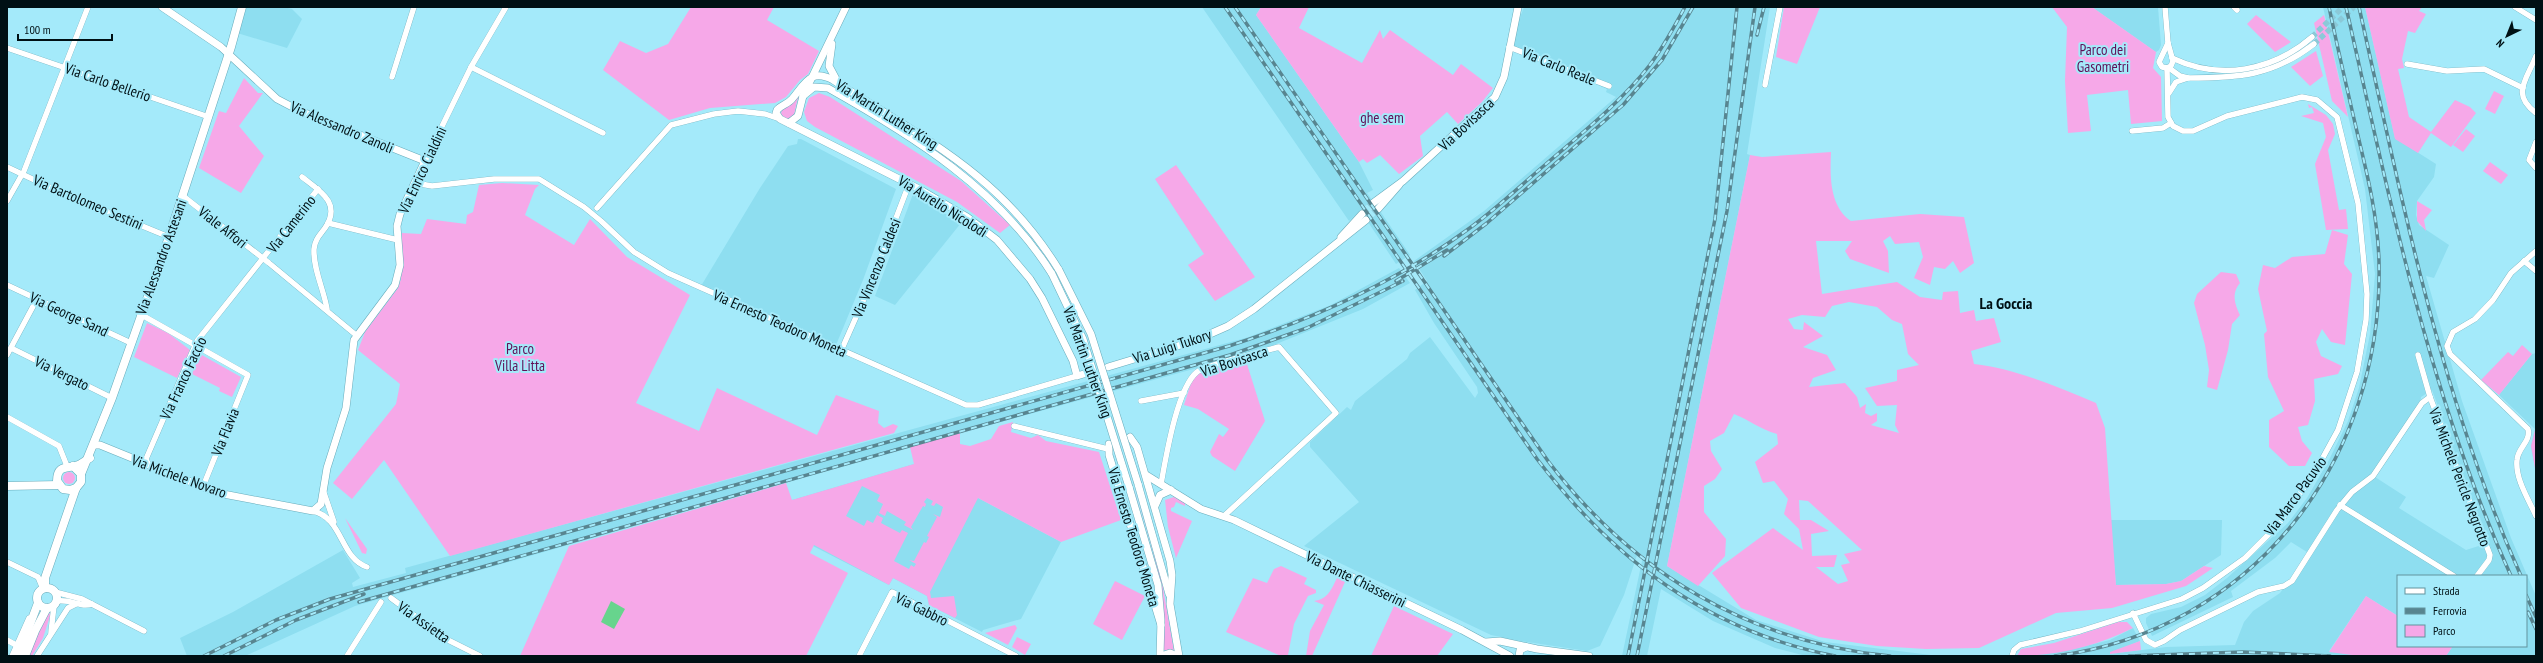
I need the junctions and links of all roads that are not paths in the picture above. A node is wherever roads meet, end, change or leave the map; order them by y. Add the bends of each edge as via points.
1 (88, 7) edge
2 (162, 7) edge
3 (242, 7) edge
4 (414, 7) edge
5 (505, 7) edge
6 (846, 7) edge
7 (1518, 7) edge
8 (1780, 7) edge
9 (2165, 7) edge
10 (2515, 7) edge
11 (2536, 20) edge
12 (2312, 37) tunnel mouth
13 (833, 38) junction
14 (2168, 43) junction
15 (2314, 44) tunnel mouth
16 (1509, 47) junction
17 (7, 48) edge
18 (229, 54) junction
19 (2162, 56) junction
20 (2536, 56) edge
21 (2171, 57) junction
22 (2407, 64) dead end
23 (471, 66) junction
24 (64, 68) junction
25 (2168, 68) junction
26 (392, 77) dead end
27 (812, 77) junction
28 (2188, 78) junction
29 (838, 83) junction
30 (1765, 85) dead end
31 (1609, 86) dead end
32 (2523, 88) junction
33 (2168, 95) junction
34 (803, 96) junction
35 (2536, 113) edge
36 (798, 116) junction
37 (208, 117) junction
38 (780, 119) junction
39 (789, 123) junction
40 (2171, 123) junction
41 (807, 131) junction
42 (2132, 131) dead end
43 (603, 133) dead end
44 (2536, 142) edge
45 (425, 161) junction
46 (7, 167) edge
47 (2535, 167) edge
48 (23, 174) junction
49 (302, 177) dead end
50 (415, 183) junction
51 (909, 184) junction
52 (318, 189) junction
53 (183, 196) junction
54 (7, 201) edge
55 (1376, 206) tunnel mouth
56 (584, 208) junction
57 (597, 208) junction
58 (1364, 217) tunnel mouth
59 (601, 221) junction
60 (328, 223) junction
61 (169, 237) junction
62 (398, 240) junction
63 (2536, 251) edge
64 (263, 258) junction
65 (2524, 261) junction
66 (2536, 270) edge
67 (7, 285) edge
68 (37, 299) junction
69 (327, 310) junction
70 (140, 314) junction
71 (356, 335) junction
72 (131, 343) junction
73 (196, 346) junction
74 (11, 348) junction
75 (841, 351) junction
76 (7, 355) edge
77 (2418, 355) dead end
78 (1108, 367) dead end
79 (1088, 373) dead end
80 (1077, 376) junction
81 (1184, 393) junction
82 (2430, 397) junction
83 (112, 398) junction
84 (1141, 401) dead end
85 (7, 417) edge
86 (1014, 426) dead end
87 (1130, 437) dead end
88 (94, 445) junction
89 (1109, 446) joint
90 (90, 458) junction
91 (70, 466) junction
92 (149, 466) junction
93 (81, 474) junction
94 (1146, 475) junction
95 (58, 482) junction
96 (1161, 484) junction
97 (7, 486) edge
98 (199, 487) junction
99 (76, 488) junction
100 (323, 489) junction
101 (67, 490) junction
102 (1171, 490) junction
103 (2340, 505) junction
104 (72, 506) junction
105 (1155, 506) junction
106 (313, 511) junction
107 (1225, 515) junction
108 (2536, 516) edge
109 (336, 528) junction
110 (7, 562) edge
111 (367, 567) dead end
112 (2452, 575) edge
113 (2478, 575) edge
114 (48, 589) junction
115 (391, 598) dead end
116 (380, 602) dead end
117 (78, 603) junction
118 (92, 604) junction
119 (1170, 604) junction
120 (52, 605) junction
121 (36, 607) junction
122 (2133, 613) junction
123 (1161, 625) junction
124 (144, 631) dead end
125 (51, 632) junction
126 (7, 640) edge
127 (1486, 642) junction
128 (16, 645) junction
129 (1526, 647) junction
130 (1537, 649) junction
131 (860, 655) edge
132 (12, 656) edge
133 (18, 656) edge
134 (25, 656) edge
135 (37, 656) edge
136 (347, 656) edge
137 (480, 656) edge
138 (1016, 656) edge
139 (1160, 656) edge
140 (1178, 656) edge
141 (1510, 656) edge
142 (1519, 656) edge
143 (1550, 656) edge
144 (1588, 656) edge
145 (2012, 656) edge

1 - 24 street
2 - 18 street, Via Alessandro Zanoli
3 - 18 main road, Via Alessandro Astesani
4 - 26 street
5 - 23 street, Via Enrico Cialdini
6 - 13 street
7 - 16 street, Via Bovisasca
8 - 30 street
9 - 14 street
10 - 11 street
12 - 21 street via 2273,62 2249,69 2214,71
13 - 27 street
13 - 29 street via 829,66
14 - 19 street
14 - 21 street
15 - 28 street via 2275,68 2247,76
16 - 31 street, Via Carlo Reale
16 - 55 street, Via Bovisasca via 1503,80 1494,100
17 - 24 street, Via Carlo Bellerio
18 - 37 main road, Via Alessandro Astesani
18 - 45 street, Via Alessandro Zanoli via 281,101
19 - 21 street
19 - 25 street via 2160,65
20 - 32 street
21 - 25 street via 2173,63
22 - 32 street via 2451,72 2484,69
23 - 43 street
23 - 45 street, Via Enrico Cialdini
24 - 37 street, Via Carlo Bellerio
24 - 48 street
25 - 28 street
25 - 33 street
27 - 29 street, Via Martin Luther King via 828,77
27 - 34 street
27 - 38 street via 779,108 776,113
28 - 33 street via 2174,85
29 - 119 street, Via Martin Luther King, bridge via 944,150 985,180 1026,222 1059,270 1091,334 1165,575
32 - 35 street via 2522,99
33 - 40 street via 2168,115
34 - 36 street
34 - 123 street, Via Martin Luther King, bridge via 814,87 828,88 950,165 1007,214 1052,274 1086,348 1129,486 1156,575
36 - 39 street
36 - 41 street
37 - 53 main road, Via Alessandro Astesani
38 - 39 street, Via Aurelio Nicolodi
38 - 57 street via 765,114 738,111 714,114 672,126
39 - 41 street, Via Aurelio Nicolodi
40 - 42 street via 2163,128
40 - 122 street, Via Marco Pacuvio via 2181,130 2193,132 2230,115 2299,97 2314,99 2332,111 2339,120 2358,198 2367,294 2366,320 2353,387 2341,422 2326,454 2278,525 2245,558 2209,584 2187,596
41 - 51 street, Via Aurelio Nicolodi
44 - 47 street via 2529,156
45 - 50 street, Via Enrico Cialdini
46 - 48 street, Via Bartolomeo Sestini
48 - 54 street
48 - 61 street, Via Bartolomeo Sestini
49 - 52 street
50 - 56 street, Via Ernesto Teodoro Moneta via 432,186 531,178 544,181
50 - 62 street, Via Enrico Cialdini via 400,214 397,226
51 - 75 street, Via Vincenzo Caldesi via 872,281
51 - 80 street, Via Aurelio Nicolodi via 981,227 1016,261 1030,279 1054,321 1074,363
52 - 60 street via 330,203 332,213
52 - 64 street, Via Camerino
53 - 61 main road, Via Alessandro Astesani
53 - 64 street, Viale Affori
56 - 57 street
56 - 59 street, Via Ernesto Teodoro Moneta
57 - 59 street, Via Ernesto Teodoro Moneta
58 - 78 street, Via Luigi Tukory via 1337,242 1235,322 1205,337
59 - 75 street, Via Ernesto Teodoro Moneta via 627,246 668,273
60 - 62 street
60 - 69 street via 318,236 314,248 315,265
61 - 70 main road, Via Alessandro Astesani
62 - 71 street, Via Enrico Cialdini via 400,265 394,288
63 - 65 street
64 - 69 street, Viale Affori
64 - 73 street, Via Franco Faccio via 197,341
65 - 66 street
65 - 108 street via 2480,314 2454,332 2447,346 2450,354 2528,429 2529,438 2518,453 2517,469
67 - 68 street, Via George Sand
68 - 72 street, Via George Sand
68 - 74 street
69 - 71 street
70 - 72 main road, Via Alessandro Astesani
70 - 73 street
71 - 100 street via 346,408
72 - 83 main road, Via Alessandro Astesani
73 - 92 street, Via Franco Faccio via 146,459
73 - 98 street, Via Flavia via 248,375 204,484
74 - 76 street
74 - 83 street, Via Vergato
75 - 80 street, Via Ernesto Teodoro Moneta via 971,406
77 - 82 street, Via Michele Pericle Negrotto
79 - 80 street
81 - 84 street
81 - 96 street, Via Bovisasca via 1171,433
81 - 107 street, Via Bovisasca via 1188,381 1199,370 1279,347 1336,413
82 - 103 street, Via Michele Pericle Negrotto via 2422,403 2373,476
82 - 113 street, Via Michele Pericle Negrotto via 2490,555
83 - 88 main road, Via Alessandro Astesani
85 - 91 street via 60,446
86 - 89 street, Via Ernesto Teodoro Moneta
87 - 94 street via 1136,444
88 - 90 main road, Via Alessandro Astesani
88 - 92 street, Via Michele Novaro
89 - 123 street, Via Ernesto Teodoro Moneta
90 - 91 main road
90 - 93 main road, Via Alessandro Astesani
91 - 93 main road
91 - 95 main road via 58,472
92 - 98 street, Via Michele Novaro
93 - 99 main road, Via Alessandro Astesani via 81,482
94 - 96 street
94 - 105 street
95 - 97 main road via 42,487
95 - 101 main road
96 - 102 street
98 - 106 street, Via Michele Novaro via 245,499
99 - 101 main road
99 - 104 main road, Via Alessandro Astesani
100 - 106 street via 320,506
100 - 109 street
101 - 104 main road
102 - 105 street via 1160,495
102 - 107 street, Via Dante Chiasserini via 1210,513
103 - 112 street
103 - 122 street, Via Michele Pericle Negrotto via 2299,572 2288,584 2258,592 2155,645 2146,640
104 - 114 main road, Via Alessandro Astesani via 48,571
105 - 119 street via 1172,575
106 - 109 street via 326,515
107 - 127 street, Via Dante Chiasserini
109 - 111 street via 356,560
110 - 114 street via 38,577
114 - 118 street via 71,594
114 - 120 main road, Via Alessandro Astesani
114 - 121 main road, Via Alessandro Astesani via 37,597
115 - 137 street, Via Assietta via 446,639
116 - 136 street
117 - 118 street via 85,606
117 - 120 street via 70,600
117 - 125 street, Via Alessandro Astesani via 68,608
118 - 124 street
119 - 140 street
120 - 121 main road
120 - 125 street, Via Alessandro Astesani
120 - 134 main road via 35,631
121 - 128 street, Via Alessandro Astesani
121 - 133 main road, Via Alessandro Astesani
122 - 145 street, Via Marco Pacuvio via 2080,631 2020,645
123 - 139 street
125 - 135 street, Via Alessandro Astesani
126 - 128 street
127 - 129 street, Via Dante Chiasserini via 1500,641
127 - 141 street, Via Dante Chiasserini
128 - 132 street, Via Alessandro Astesani
129 - 130 street, Via Dante Chiasserini
129 - 142 street via 1520,650
130 - 143 street
130 - 144 street, Via Dante Chiasserini
131 - 138 street, Via Gabbro via 892,592
139 - 140 street via 1170,653

